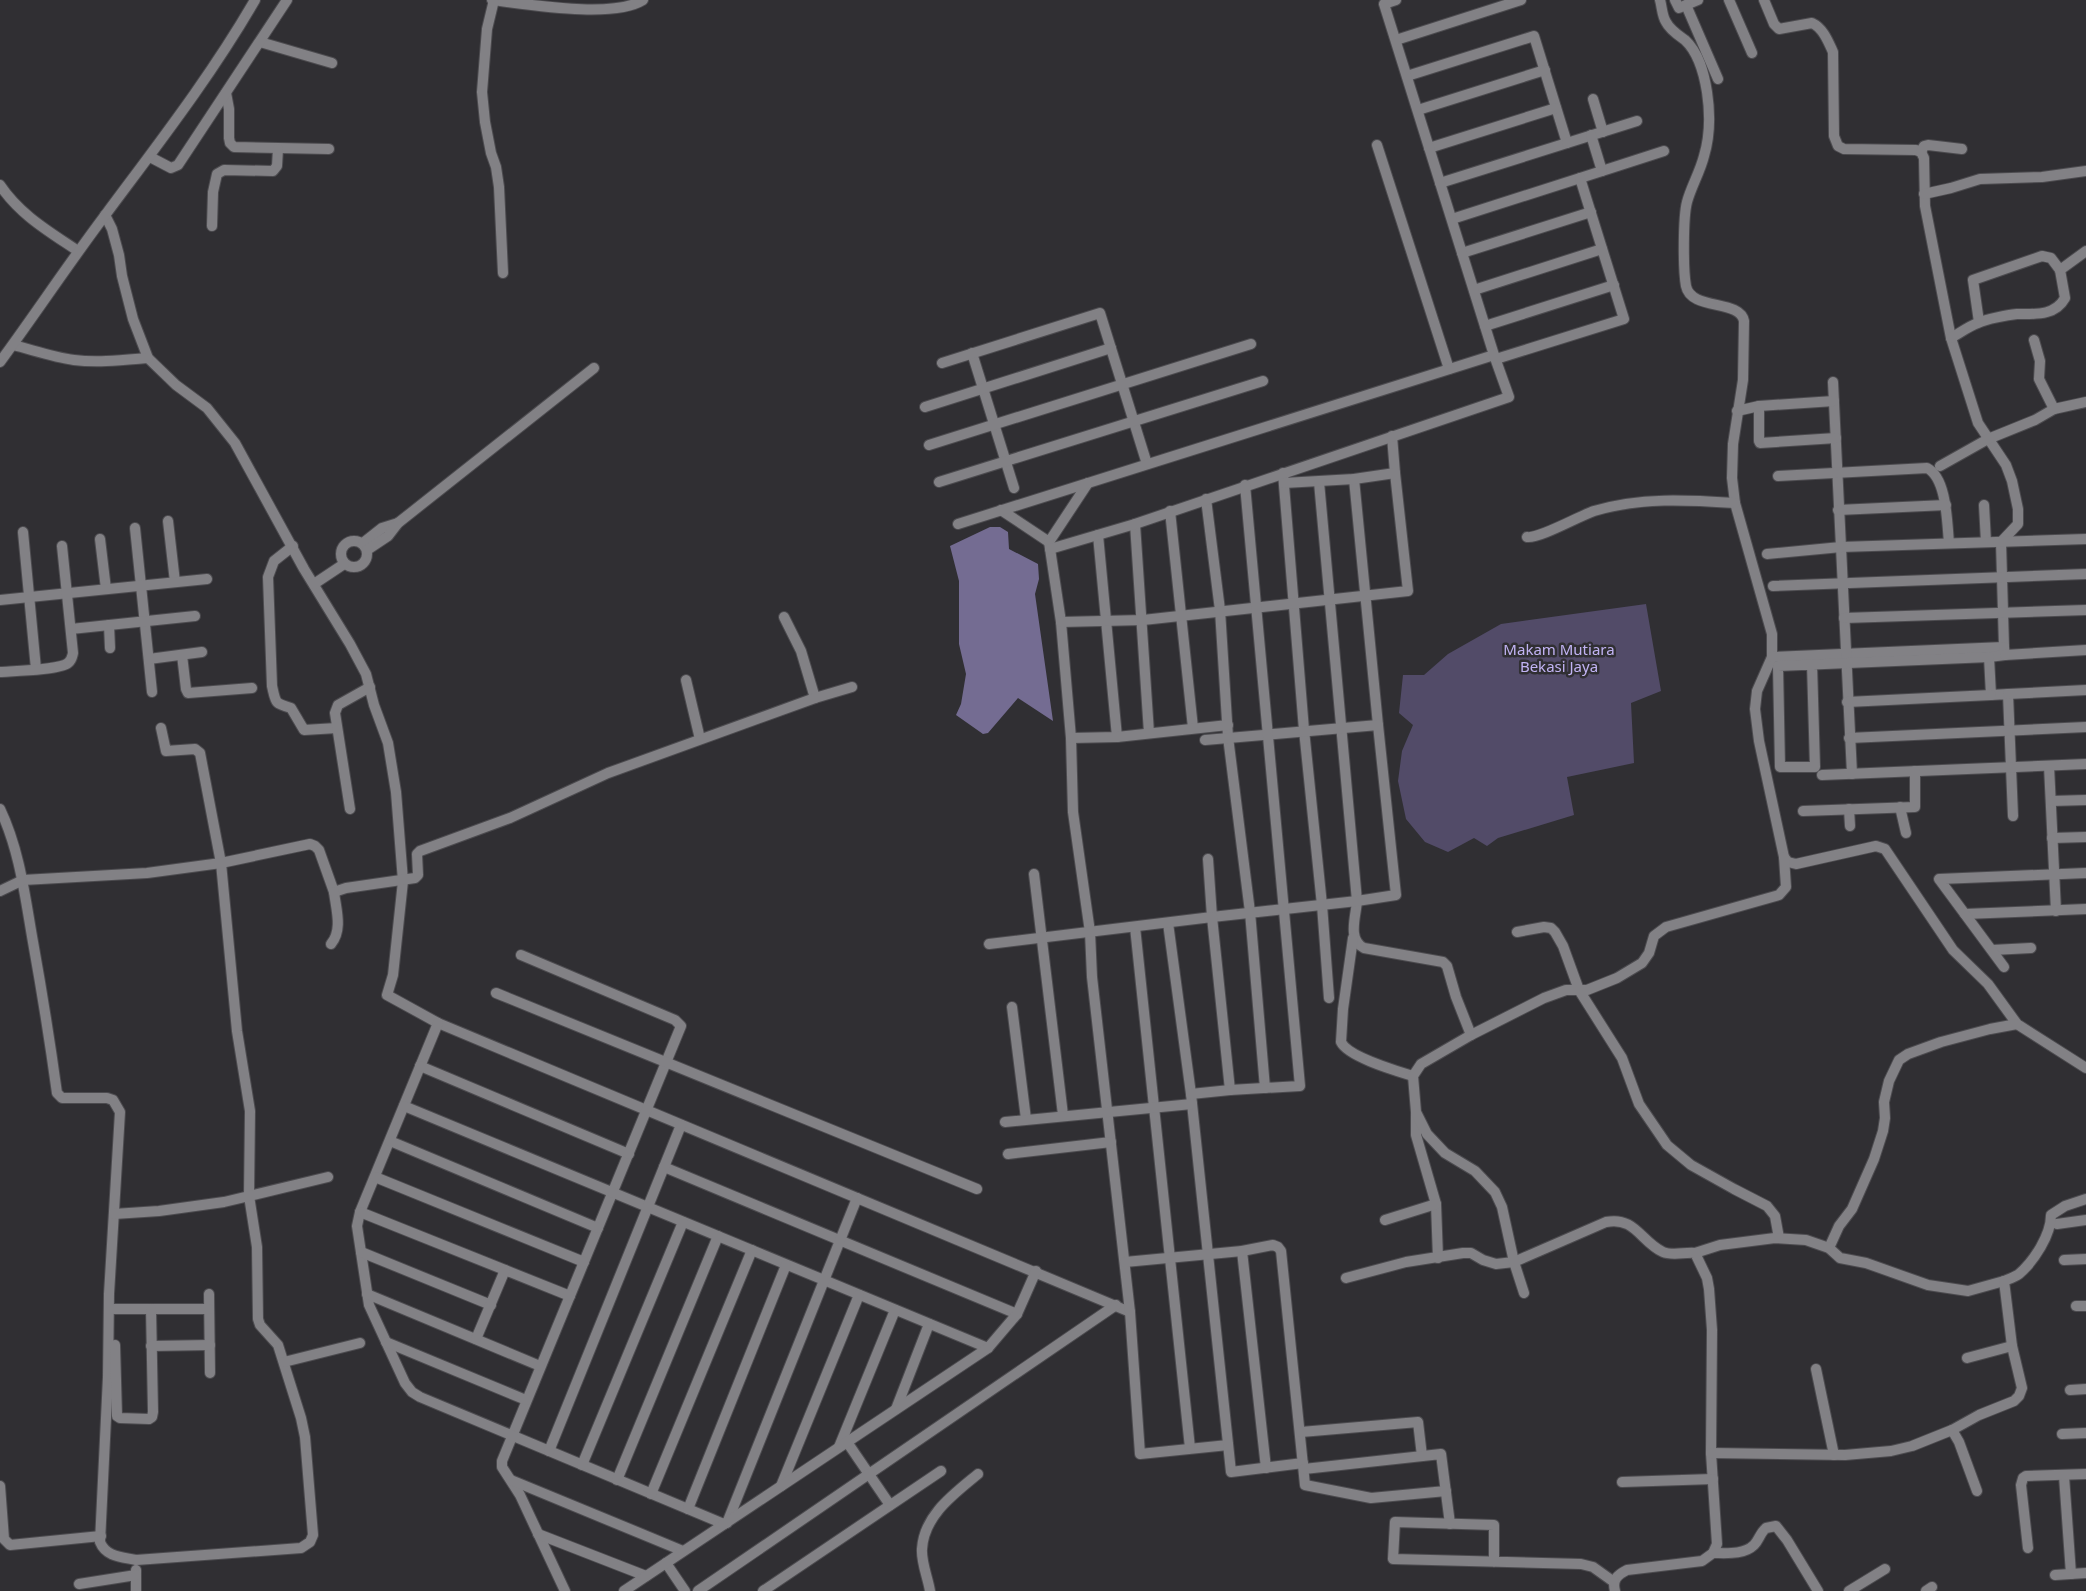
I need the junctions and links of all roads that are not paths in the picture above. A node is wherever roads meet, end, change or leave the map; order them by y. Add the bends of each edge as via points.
1 (255, 0) edge
2 (287, 0) edge
3 (493, 0) edge
4 (643, 0) edge
5 (1396, 0) edge
6 (1521, 0) edge
7 (1660, 0) edge
8 (1675, 0) edge
9 (1698, 0) edge
10 (1729, 0) edge
11 (1764, 0) edge
12 (592, 4) edge
13 (1686, 5) junction
14 (1396, 40) junction
15 (260, 42) junction
16 (1752, 53) dead end
17 (332, 62) dead end
18 (1545, 70) junction
19 (1407, 76) junction
20 (1718, 79) dead end
21 (226, 93) junction
22 (1593, 99) dead end
23 (1556, 108) junction
24 (1418, 110) junction
25 (1637, 121) dead end
26 (1603, 132) junction
27 (1591, 136) junction
28 (1567, 143) junction
29 (1377, 145) dead end
30 (278, 148) junction
31 (1430, 148) junction
32 (329, 149) dead end
33 (1962, 149) dead end
34 (1664, 151) dead end
35 (1921, 152) junction
36 (150, 157) junction
37 (1602, 171) junction
38 (2086, 171) edge
39 (1580, 178) junction
40 (1440, 183) junction
41 (0, 185) edge
42 (1924, 194) junction
43 (1591, 212) junction
44 (105, 215) junction
45 (1452, 219) junction
46 (212, 226) dead end
47 (1602, 249) junction
48 (78, 251) junction
49 (2086, 251) edge
50 (1462, 253) junction
51 (2060, 270) junction
52 (503, 273) dead end
53 (1614, 285) junction
54 (1474, 290) junction
55 (1979, 322) junction
56 (1485, 326) junction
57 (1951, 338) junction
58 (2034, 340) dead end
59 (13, 344) junction
60 (1251, 344) dead end
61 (1111, 348) junction
62 (972, 353) junction
63 (1495, 357) junction
64 (148, 358) junction
65 (0, 362) edge
66 (942, 362) dead end
67 (594, 368) dead end
68 (1449, 369) junction
69 (1263, 381) dead end
70 (1834, 382) dead end
71 (1122, 384) junction
72 (984, 388) junction
73 (1834, 401) junction
74 (2086, 402) edge
75 (1759, 406) junction
76 (925, 407) dead end
77 (2054, 410) junction
78 (1737, 411) junction
79 (1134, 421) junction
80 (995, 424) junction
81 (1392, 436) junction
82 (1836, 438) junction
83 (1988, 439) junction
84 (929, 445) dead end
85 (1006, 461) junction
86 (1147, 464) junction
87 (1940, 466) dead end
88 (1395, 473) junction
89 (1838, 473) junction
90 (1778, 476) dead end
91 (1283, 478) junction
92 (1354, 479) junction
93 (939, 482) dead end
94 (1319, 482) junction
95 (1088, 483) junction
96 (1245, 485) junction
97 (1014, 488) dead end
98 (1206, 499) junction
99 (1735, 503) junction
100 (1946, 505) junction
101 (1984, 505) dead end
102 (1001, 510) junction
103 (1838, 510) junction
104 (1170, 512) junction
105 (168, 521) dead end
106 (958, 524) dead end
107 (1135, 524) junction
108 (135, 528) dead end
109 (23, 532) dead end
110 (1098, 535) junction
111 (1527, 537) dead end
112 (100, 539) dead end
113 (2086, 539) edge
114 (1986, 542) junction
115 (2002, 542) junction
116 (1949, 543) junction
117 (1050, 545) junction
118 (62, 546) dead end
119 (292, 546) junction
120 (365, 546) junction
121 (1841, 547) junction
122 (1766, 554) dead end
123 (344, 564) junction
124 (2086, 574) edge
125 (2003, 577) junction
126 (207, 579) dead end
127 (175, 582) junction
128 (1842, 583) junction
129 (314, 584) junction
130 (141, 586) junction
131 (1773, 586) dead end
132 (106, 589) junction
133 (67, 593) junction
134 (1367, 596) junction
135 (29, 597) junction
136 (0, 600) edge
137 (1328, 600) junction
138 (1294, 603) junction
139 (1258, 607) junction
140 (1220, 610) junction
141 (2086, 610) edge
142 (2004, 613) junction
143 (1180, 614) junction
144 (194, 616) dead end
145 (784, 617) dead end
146 (1844, 618) junction
147 (1143, 620) junction
148 (145, 621) junction
149 (1061, 622) junction
150 (1106, 622) junction
151 (109, 625) junction
152 (71, 629) junction
153 (110, 648) dead end
154 (2086, 650) edge
155 (2004, 651) junction
156 (202, 652) dead end
157 (182, 655) junction
158 (1989, 657) junction
159 (1772, 658) junction
160 (149, 659) junction
161 (1846, 659) junction
162 (1812, 664) junction
163 (36, 669) junction
164 (0, 672) edge
165 (686, 680) dead end
166 (370, 687) junction
167 (852, 687) dead end
168 (252, 688) dead end
169 (2086, 690) edge
170 (152, 692) dead end
171 (2008, 694) junction
172 (1991, 695) junction
173 (815, 698) junction
174 (1847, 702) junction
175 (1228, 724) junction
176 (1378, 725) junction
177 (1341, 727) junction
178 (2086, 727) edge
179 (161, 728) dead end
180 (337, 728) junction
181 (1193, 728) junction
182 (2009, 729) junction
183 (1304, 730) junction
184 (1149, 733) junction
185 (1267, 734) junction
186 (1117, 737) junction
187 (1228, 737) junction
188 (1072, 738) junction
189 (1849, 738) junction
190 (700, 740) junction
191 (1205, 740) dead end
192 (2086, 764) edge
193 (2049, 766) junction
194 (2011, 767) junction
195 (1915, 771) junction
196 (1852, 774) junction
197 (1822, 775) dead end
198 (2086, 800) edge
199 (2051, 801) junction
200 (1900, 807) junction
201 (0, 809) edge
202 (350, 809) dead end
203 (1849, 809) junction
204 (1803, 811) dead end
205 (2013, 816) dead end
206 (1850, 826) dead end
207 (1906, 833) dead end
208 (2086, 837) edge
209 (2052, 838) junction
210 (1784, 857) junction
211 (1208, 859) dead end
212 (221, 863) junction
213 (2086, 873) edge
214 (1034, 874) dead end
215 (2054, 874) junction
216 (23, 880) junction
217 (403, 881) junction
218 (0, 891) edge
219 (334, 892) junction
220 (1357, 901) junction
221 (1322, 905) junction
222 (1284, 908) junction
223 (2086, 909) edge
224 (2056, 911) junction
225 (1250, 912) junction
226 (1965, 914) junction
227 (1212, 917) junction
228 (1168, 923) junction
229 (1135, 927) junction
230 (1090, 932) junction
231 (1517, 932) dead end
232 (1040, 938) junction
233 (1353, 938) junction
234 (331, 944) dead end
235 (990, 944) dead end
236 (2030, 948) dead end
237 (1992, 950) junction
238 (521, 955) dead end
239 (2004, 967) dead end
240 (1579, 990) junction
241 (496, 993) dead end
242 (1329, 998) dead end
243 (1012, 1007) dead end
244 (438, 1024) junction
245 (2016, 1024) junction
246 (1471, 1035) junction
247 (666, 1062) junction
248 (420, 1066) junction
249 (2086, 1068) edge
250 (1413, 1076) junction
251 (1265, 1088) junction
252 (1230, 1090) junction
253 (1191, 1099) junction
254 (404, 1106) junction
255 (1154, 1107) junction
256 (647, 1110) junction
257 (1107, 1111) junction
258 (1416, 1112) junction
259 (1063, 1116) junction
260 (1026, 1119) junction
261 (1005, 1122) dead end
262 (681, 1125) junction
263 (390, 1141) junction
264 (1111, 1142) junction
265 (629, 1154) junction
266 (1008, 1154) dead end
267 (664, 1166) junction
268 (328, 1177) dead end
269 (375, 1177) junction
270 (977, 1189) dead end
271 (612, 1192) junction
272 (249, 1196) junction
273 (857, 1198) junction
274 (2086, 1199) edge
275 (1436, 1204) junction
276 (648, 1207) junction
277 (360, 1212) junction
278 (114, 1214) junction
279 (1386, 1220) dead end
280 (2086, 1220) edge
281 (683, 1222) junction
282 (2057, 1224) dead end
283 (598, 1228) junction
284 (718, 1236) junction
285 (1779, 1238) junction
286 (840, 1240) junction
287 (1829, 1248) junction
288 (752, 1250) junction
289 (1242, 1251) junction
290 (361, 1252) junction
291 (1695, 1253) junction
292 (1208, 1254) junction
293 (1438, 1258) junction
294 (1170, 1259) junction
295 (2086, 1259) edge
296 (2064, 1260) dead end
297 (584, 1262) junction
298 (1125, 1262) junction
299 (1514, 1262) junction
300 (786, 1265) junction
301 (505, 1270) junction
302 (1036, 1271) junction
303 (1346, 1278) dead end
304 (824, 1280) junction
305 (2004, 1281) junction
306 (1524, 1293) dead end
307 (109, 1294) junction
308 (209, 1294) dead end
309 (367, 1294) junction
310 (859, 1295) junction
311 (570, 1296) junction
312 (491, 1305) junction
313 (1116, 1305) junction
314 (114, 1309) junction
315 (151, 1309) junction
316 (209, 1309) junction
317 (895, 1310) junction
318 (1130, 1312) junction
319 (1017, 1314) junction
320 (929, 1324) junction
321 (476, 1339) junction
322 (386, 1342) junction
323 (360, 1343) dead end
324 (210, 1345) junction
325 (151, 1346) junction
326 (2012, 1346) junction
327 (988, 1348) junction
328 (1967, 1358) dead end
329 (284, 1362) junction
330 (540, 1366) junction
331 (1816, 1369) dead end
332 (210, 1373) dead end
333 (2086, 1389) edge
334 (2070, 1390) dead end
335 (526, 1400) junction
336 (896, 1410) junction
337 (1952, 1430) junction
338 (1301, 1432) junction
339 (2086, 1433) edge
340 (2062, 1434) dead end
341 (512, 1435) junction
342 (843, 1445) junction
343 (1228, 1445) junction
344 (1190, 1448) junction
345 (549, 1451) junction
346 (1711, 1453) junction
347 (1834, 1455) junction
348 (1422, 1456) junction
349 (582, 1465) junction
350 (1303, 1466) junction
351 (1266, 1468) junction
352 (941, 1471) dead end
353 (869, 1474) junction
354 (978, 1474) dead end
355 (2086, 1474) edge
356 (2064, 1476) junction
357 (510, 1480) junction
358 (617, 1480) junction
359 (1712, 1480) junction
360 (1622, 1482) dead end
361 (0, 1486) edge
362 (781, 1486) junction
363 (1446, 1491) junction
364 (1977, 1491) dead end
365 (652, 1494) junction
366 (890, 1505) junction
367 (688, 1509) junction
368 (725, 1524) junction
369 (1450, 1524) junction
370 (538, 1534) junction
371 (101, 1536) junction
372 (2028, 1548) dead end
373 (684, 1551) junction
374 (1713, 1553) junction
375 (136, 1560) junction
376 (1494, 1562) junction
377 (666, 1563) junction
378 (1885, 1569) dead end
379 (2086, 1573) edge
380 (2071, 1574) junction
381 (136, 1575) junction
382 (2055, 1575) dead end
383 (646, 1576) junction
384 (79, 1584) dead end
385 (1614, 1586) edge
386 (136, 1591) edge
387 (565, 1591) edge
388 (624, 1591) edge
389 (685, 1591) edge
390 (698, 1591) edge
391 (763, 1591) edge
392 (930, 1591) edge
393 (1818, 1591) edge
394 (1849, 1591) edge

1 - 36 street via 198,90
2 - 15 street
3 - 12 street via 577,9
3 - 52 street via 487,29 482,92 499,187
4 - 12 street via 632,5
5 - 14 street via 1384,4
6 - 14 street
7 - 78 street via 1665,21 1695,54 1707,92 1706,145 1686,204 1684,268 1686,288 1693,296 1743,316 1743,380
8 - 13 street via 1679,8
9 - 13 street
10 - 16 street
11 - 35 street via 1778,29 1812,23 1827,39 1833,52 1834,136 1838,146
13 - 20 street
14 - 19 street
15 - 17 street
15 - 21 street
18 - 19 street via 1534,36
18 - 23 street
18 - 24 street
19 - 24 street
21 - 30 street via 232,145 238,148
21 - 36 street via 178,165 171,168
22 - 26 street
23 - 28 street
23 - 31 street
24 - 31 street
25 - 26 street
26 - 27 street
27 - 28 street
27 - 37 street
28 - 40 street
29 - 68 street
30 - 32 street
30 - 46 street via 277,166 273,171 224,170 217,174
31 - 40 street
33 - 35 street via 1928,145
34 - 37 street
35 - 42 street via 1924,158
36 - 44 street
37 - 39 street
38 - 42 street via 2042,177 1980,179
39 - 43 street
39 - 45 street
40 - 45 street
41 - 48 street via 36,224
42 - 57 street
43 - 47 street
43 - 50 street
44 - 48 street
44 - 64 street via 112,229 122,276
45 - 50 street
47 - 53 street
47 - 54 street
48 - 59 street
49 - 51 street
50 - 54 street
51 - 55 street via 2065,298 2059,307 2050,312 2015,314
51 - 55 street via 2051,258 2042,256 1974,280
53 - 56 street
53 - 63 street via 1624,319
54 - 56 street
55 - 57 street
56 - 63 street
57 - 83 street via 1978,423
58 - 77 street via 2040,361 2039,379
59 - 64 street via 75,360
59 - 65 street
60 - 71 street
61 - 62 street via 1100,313
61 - 71 street
61 - 72 street
62 - 66 street
62 - 72 street
63 - 68 street
63 - 81 street via 1508,397
64 - 119 street via 207,408 235,443
67 - 120 street via 398,522 388,536
68 - 86 street
69 - 79 street
70 - 73 street
71 - 79 street
71 - 80 street
72 - 76 street
72 - 80 street
73 - 75 street
73 - 82 street
74 - 77 street
75 - 78 street
75 - 82 street via 1760,443
77 - 83 street
78 - 99 street via 1731,464
79 - 85 street
79 - 86 street
80 - 84 street
80 - 85 street
81 - 88 street
81 - 91 street
82 - 89 street
83 - 87 street
83 - 115 street via 2006,466 2018,509 2018,524
85 - 93 street
85 - 97 street
86 - 95 street
88 - 92 street
88 - 134 street via 1408,591
89 - 90 street
89 - 100 street via 1927,468 1936,475
89 - 103 street
91 - 94 street
91 - 96 street
91 - 138 street
92 - 94 street
92 - 134 street
94 - 137 street
95 - 102 street
95 - 117 street
96 - 98 street
96 - 139 street
98 - 104 street
98 - 140 street
99 - 111 street via 1658,500 1609,507
99 - 159 street via 1770,625
100 - 103 street
100 - 116 street
101 - 114 street
102 - 106 street
102 - 117 street
103 - 121 street
104 - 107 street
104 - 143 street
105 - 127 street
107 - 110 street
107 - 147 street
108 - 130 street
109 - 135 street
110 - 117 street
110 - 150 street
112 - 132 street
113 - 115 street
114 - 115 street
114 - 116 street
115 - 125 street
116 - 121 street
117 - 149 street
118 - 133 street
119 - 129 street
119 - 180 street via 274,561 268,576 272,686 278,705 290,708 304,730
120 - 123 street via 368,557 364,564 358,568
120 - 123 street via 355,540 347,542 342,548
121 - 122 street
121 - 128 street
123 - 129 street
124 - 125 street
125 - 128 street
125 - 142 street
126 - 127 street
127 - 130 street
128 - 131 street
128 - 146 street
129 - 166 street via 350,644
130 - 132 street
130 - 148 street
132 - 133 street
133 - 135 street
133 - 152 street
134 - 137 street
134 - 176 street
135 - 136 street
135 - 163 street
137 - 138 street
137 - 177 street
138 - 139 street
138 - 183 street
139 - 140 street
139 - 185 street
140 - 143 street
140 - 175 street
141 - 142 street
142 - 146 street
142 - 155 street
143 - 147 street
143 - 181 street
144 - 148 street
145 - 173 street via 801,651
146 - 161 street
147 - 150 street
147 - 184 street
148 - 151 street
148 - 160 street
149 - 150 street
149 - 188 street
150 - 186 street
151 - 152 street
151 - 153 street
152 - 163 street via 72,659 57,667
154 - 155 street
155 - 158 street
155 - 161 street
156 - 157 street
157 - 160 street
157 - 168 street via 188,692
158 - 161 street
158 - 172 street
159 - 161 street
159 - 210 street via 1757,691 1755,709
160 - 170 street
161 - 162 street
161 - 174 street
162 - 162 street via 1778,666 1780,767 1815,767
163 - 164 street
165 - 190 street
166 - 180 street via 336,708
166 - 217 street via 388,743 396,792
167 - 173 street
169 - 171 street
171 - 172 street
171 - 182 street
172 - 174 street
173 - 190 street
174 - 189 street
175 - 181 street
175 - 187 street
176 - 177 street
176 - 220 street via 1396,895
177 - 183 street
177 - 220 street
178 - 182 street
179 - 212 street via 166,751 195,749 200,753
180 - 202 street
181 - 184 street
182 - 189 street
182 - 194 street
183 - 185 street
183 - 221 street
184 - 186 street
185 - 187 street
185 - 222 street
186 - 188 street
187 - 191 street
187 - 225 street
188 - 230 street via 1073,812
189 - 196 street
190 - 217 street via 608,773 510,818 420,850 417,854 417,876
192 - 193 street
193 - 194 street
193 - 199 street
194 - 195 street
194 - 205 street
195 - 196 street
195 - 200 street via 1915,807
196 - 197 street
198 - 199 street
199 - 209 street
200 - 203 street
200 - 207 street
201 - 216 street via 12,837
203 - 204 street
203 - 206 street
208 - 209 street
209 - 215 street
210 - 240 street via 1786,888 1779,895 1666,927 1654,936 1642,963 1602,985
210 - 245 street via 1796,864 1876,846 1885,849 1953,950 1988,984
211 - 227 street
212 - 216 street via 147,873
212 - 219 street via 310,844 319,850
212 - 272 street via 237,1031 250,1110
213 - 215 street
214 - 232 street
215 - 224 street
215 - 226 street via 1939,879
216 - 218 street
216 - 278 street via 57,1093 62,1098 108,1098 120,1112
217 - 219 street
217 - 244 street via 393,975 387,995
219 - 234 street via 338,932
220 - 221 street
220 - 233 street
221 - 222 street
221 - 242 street
222 - 225 street
222 - 251 street via 1300,1086
223 - 224 street
224 - 226 street
225 - 227 street
225 - 251 street
226 - 237 street
227 - 228 street
227 - 252 street
228 - 229 street
228 - 253 street
229 - 230 street
229 - 255 street
230 - 232 street
230 - 257 street
231 - 240 street via 1551,928 1563,946
232 - 235 street
232 - 259 street
233 - 246 street via 1364,948 1442,962 1447,966
233 - 250 street via 1341,1042 1346,1050
236 - 237 street
237 - 239 street
238 - 247 street via 680,1023 680,1032
240 - 246 street via 1566,990 1544,998
240 - 285 street via 1622,1058 1639,1104 1666,1145 1691,1165 1767,1206 1775,1216
241 - 247 street
243 - 260 street
244 - 248 street
244 - 256 street
245 - 249 street
245 - 287 street via 1941,1042 1899,1060 1888,1081 1883,1131 1874,1159 1852,1209 1839,1226
246 - 250 street via 1421,1064
247 - 256 street
247 - 270 street
248 - 254 street
248 - 265 street
250 - 258 street
251 - 252 street
252 - 253 street
253 - 255 street
253 - 292 street
254 - 263 street
254 - 271 street
255 - 257 street
255 - 294 street
256 - 262 street
256 - 265 street
257 - 259 street
257 - 264 street
258 - 275 street via 1416,1135
258 - 299 street via 1427,1134 1445,1153 1475,1171 1495,1192 1502,1207
259 - 260 street
260 - 261 street
262 - 267 street
262 - 273 street
263 - 269 street
263 - 283 street
264 - 266 street
264 - 298 street
265 - 271 street
267 - 276 street
267 - 286 street
268 - 272 street
269 - 277 street
269 - 297 street
271 - 276 street
271 - 283 street
272 - 278 street via 159,1211
272 - 329 street via 257,1247 258,1319 275,1342
273 - 286 street
273 - 302 street
274 - 305 street via 2051,1215 2046,1236 2029,1262 2018,1275
275 - 279 street
275 - 293 street
276 - 281 street
276 - 345 street
277 - 290 street via 357,1226
277 - 301 street
278 - 307 street
280 - 282 street
281 - 284 street
281 - 349 street
283 - 297 street
284 - 288 street
284 - 358 street
285 - 287 street via 1806,1240
285 - 291 street via 1720,1245
286 - 304 street
286 - 319 street
287 - 305 street via 1840,1258 1866,1263 1928,1285 1968,1291
288 - 300 street
288 - 365 street
289 - 292 street
289 - 338 street via 1273,1245 1281,1251
289 - 351 street
290 - 309 street
290 - 312 street
291 - 299 street via 1665,1253 1627,1223 1615,1220
291 - 346 street via 1709,1290 1712,1330
292 - 294 street
292 - 343 street
293 - 299 street via 1471,1253 1496,1264
293 - 303 street via 1406,1262
294 - 298 street
294 - 344 street
295 - 296 street
297 - 311 street
298 - 318 street
299 - 306 street
300 - 304 street
300 - 367 street
301 - 311 street
301 - 312 street
302 - 313 street
302 - 319 street
304 - 310 street
304 - 368 street
305 - 326 street
307 - 314 street via 114,1297
307 - 371 street
308 - 316 street
309 - 321 street
309 - 322 street
310 - 317 street
310 - 362 street
311 - 330 street
312 - 321 street
313 - 318 street
313 - 353 street
314 - 315 street
314 - 325 street via 116,1412 120,1418 152,1417
315 - 316 street
315 - 325 street
316 - 324 street
317 - 320 street
317 - 342 street
318 - 344 street via 1140,1454
319 - 327 street
320 - 327 street
320 - 336 street
321 - 330 street
322 - 335 street
322 - 341 street via 412,1392
323 - 329 street
324 - 325 street
324 - 332 street
326 - 328 street
326 - 337 street via 2022,1388 2019,1396
327 - 336 street
329 - 375 street via 305,1437 312,1540 306,1546 294,1549
330 - 335 street
331 - 347 street
333 - 334 street
335 - 341 street
336 - 342 street
337 - 347 street via 1891,1451
337 - 364 street
338 - 348 street via 1418,1422
338 - 350 street
339 - 340 street
341 - 345 street
341 - 357 street via 501,1464
342 - 353 street
342 - 362 street
343 - 344 street
343 - 351 street via 1231,1472
345 - 349 street
346 - 347 street
346 - 359 street
348 - 350 street
348 - 363 street via 1441,1454
349 - 358 street
350 - 351 street
350 - 363 street via 1305,1485 1371,1498
352 - 366 street
353 - 366 street
353 - 390 street
354 - 392 street via 934,1514 926,1532 922,1550
355 - 356 street
356 - 372 street via 2023,1478 2021,1486
356 - 380 street
357 - 370 street
357 - 373 street
358 - 365 street
359 - 360 street
359 - 374 street via 1717,1544
361 - 371 street via 4,1539 10,1544
362 - 368 street
363 - 369 street
365 - 367 street
366 - 391 street
367 - 368 street
368 - 373 street
369 - 376 street via 1494,1525
369 - 376 street via 1395,1522 1393,1560
370 - 383 street
370 - 387 street
371 - 375 street via 100,1542 109,1553
373 - 377 street
374 - 385 street via 1702,1561 1627,1570 1620,1573
374 - 393 street via 1748,1549 1766,1528 1776,1526
375 - 381 street
376 - 385 street via 1581,1564 1593,1567
377 - 383 street
377 - 389 street
378 - 394 street
379 - 380 street
380 - 382 street
381 - 384 street
381 - 386 street
383 - 388 street

